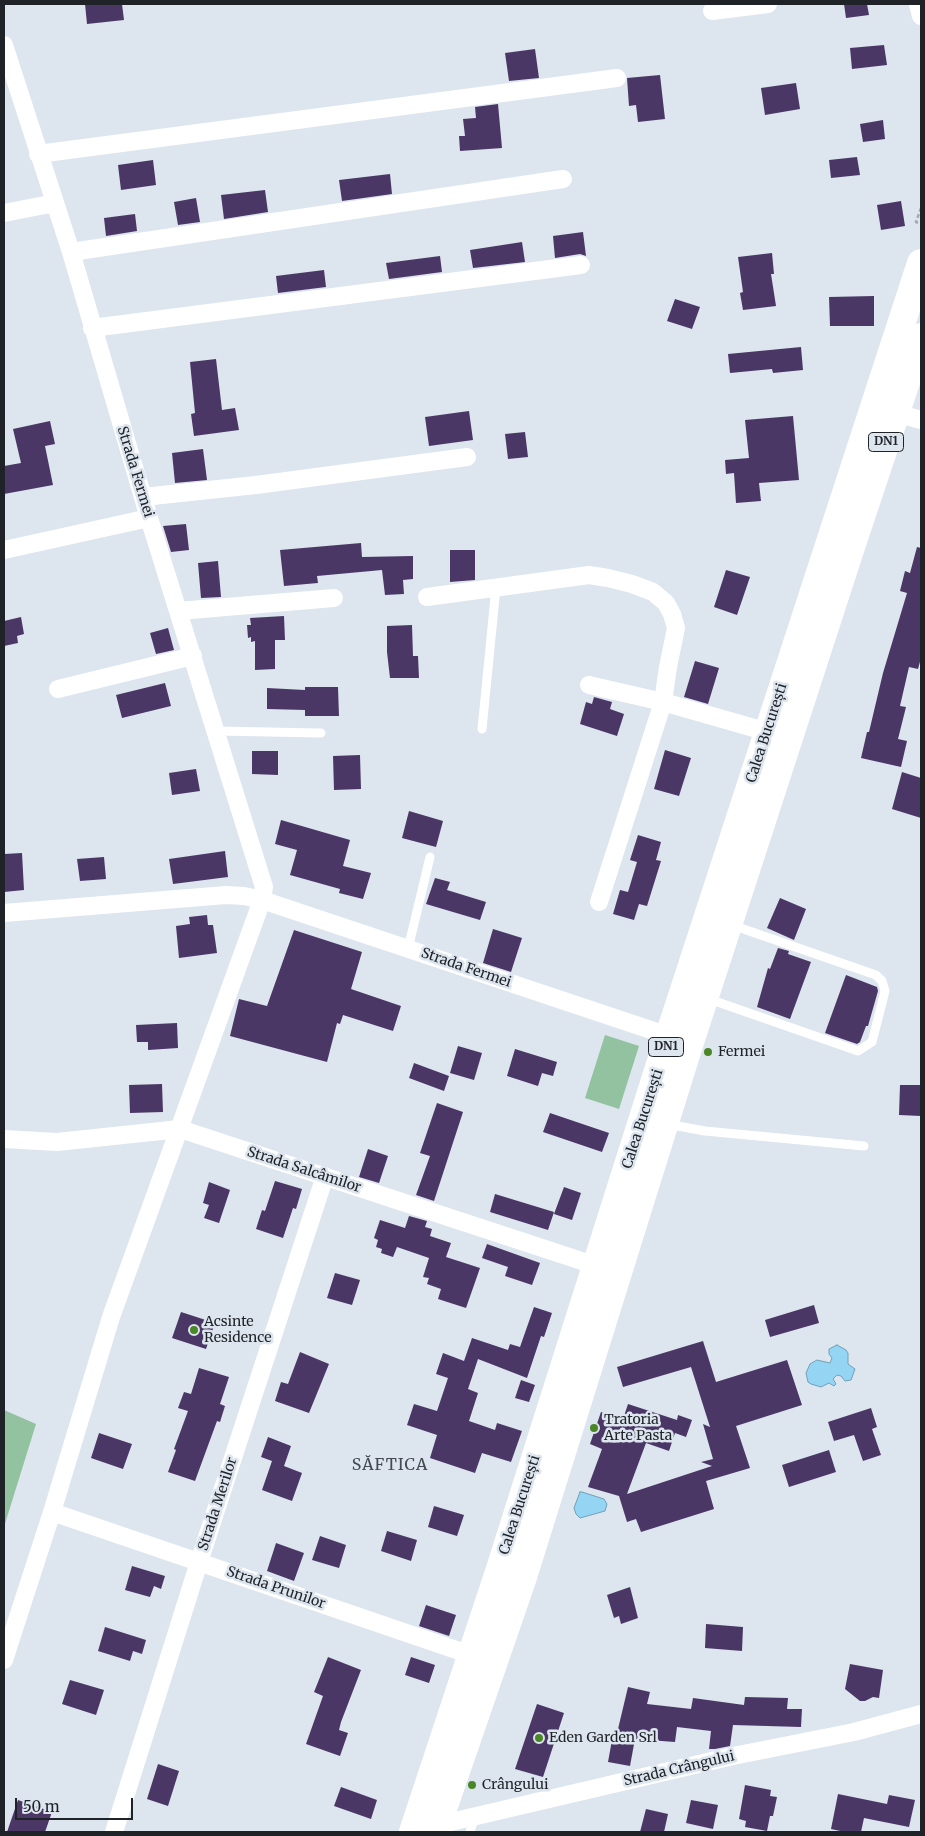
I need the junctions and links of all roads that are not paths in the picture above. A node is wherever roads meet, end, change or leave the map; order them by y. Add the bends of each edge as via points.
1 (768, 4) edge
2 (918, 4) edge
3 (712, 11) dead end
4 (921, 16) edge
5 (4, 45) edge
6 (617, 78) dead end
7 (38, 154) junction
8 (564, 179) dead end
9 (55, 203) junction
10 (4, 213) edge
11 (71, 252) junction
12 (921, 263) edge
13 (581, 265) dead end
14 (92, 328) junction
15 (921, 337) edge
16 (909, 416) edge
17 (467, 456) dead end
18 (143, 497) junction
19 (149, 518) junction
20 (4, 550) edge
21 (496, 587) junction
22 (427, 597) dead end
23 (334, 598) dead end
24 (178, 612) junction
25 (193, 656) junction
26 (589, 685) dead end
27 (58, 689) dead end
28 (663, 702) junction
29 (482, 729) dead end
30 (216, 731) junction
31 (768, 732) junction
32 (321, 733) dead end
33 (430, 858) dead end
34 (262, 900) junction
35 (599, 902) dead end
36 (4, 913) edge
37 (729, 924) junction
38 (408, 949) junction
39 (705, 998) junction
40 (669, 1036) junction
41 (664, 1124) junction
42 (180, 1130) junction
43 (4, 1139) edge
44 (864, 1146) dead end
45 (326, 1176) junction
46 (597, 1266) junction
47 (52, 1512) junction
48 (199, 1562) junction
49 (471, 1655) junction
50 (4, 1660) edge
51 (921, 1714) edge
52 (473, 1824) edge
53 (428, 1830) edge
54 (114, 1832) edge

1 - 3 street
2 - 4 street
5 - 7 street, Strada Fermei
6 - 7 street
7 - 9 street, Strada Fermei
8 - 11 street
9 - 10 street
9 - 11 street, Strada Fermei
11 - 14 street, Strada Fermei
12 - 31 highway, Calea București / DN1
13 - 14 street
14 - 18 street, Strada Fermei
15 - 16 highway, Calea București / DN1
16 - 37 highway, Calea București / DN1 via 845,566
17 - 18 street via 256,486
18 - 19 street, Strada Fermei
19 - 20 street
19 - 24 street, Strada Fermei
21 - 22 street
21 - 28 street via 590,575 652,592 666,603 676,628
21 - 29 lane
23 - 24 street
24 - 25 street, Strada Fermei
25 - 27 street
25 - 30 street, Strada Fermei
26 - 28 street
28 - 31 street
28 - 35 street
30 - 32 lane
30 - 34 street, Strada Fermei via 264,887
31 - 40 highway, Calea București / DN1
33 - 38 lane
34 - 36 street, Strada Fermei via 226,895
34 - 38 street, Strada Fermei
34 - 42 street
37 - 39 highway, Calea București / DN1
37 - 39 lane via 876,975 885,991 872,1042 858,1052
38 - 40 street, Strada Fermei
39 - 41 highway, Calea București / DN1
40 - 46 highway, Calea București / DN1
41 - 44 lane
41 - 53 highway, Calea București / DN1 via 522,1580
42 - 43 street, Strada Salcâmilor via 57,1142
42 - 45 street, Strada Salcâmilor
42 - 47 street via 111,1317
45 - 46 street, Strada Salcâmilor
45 - 48 street, Strada Merilor
46 - 49 highway, Calea București / DN1
47 - 48 street, Strada Prunilor
47 - 50 street
48 - 49 street, Strada Prunilor
48 - 54 street, Strada Merilor
49 - 53 highway, Calea București / DN1
51 - 52 street, Strada Crângului via 854,1732 724,1758
52 - 53 street, Strada Crângului

